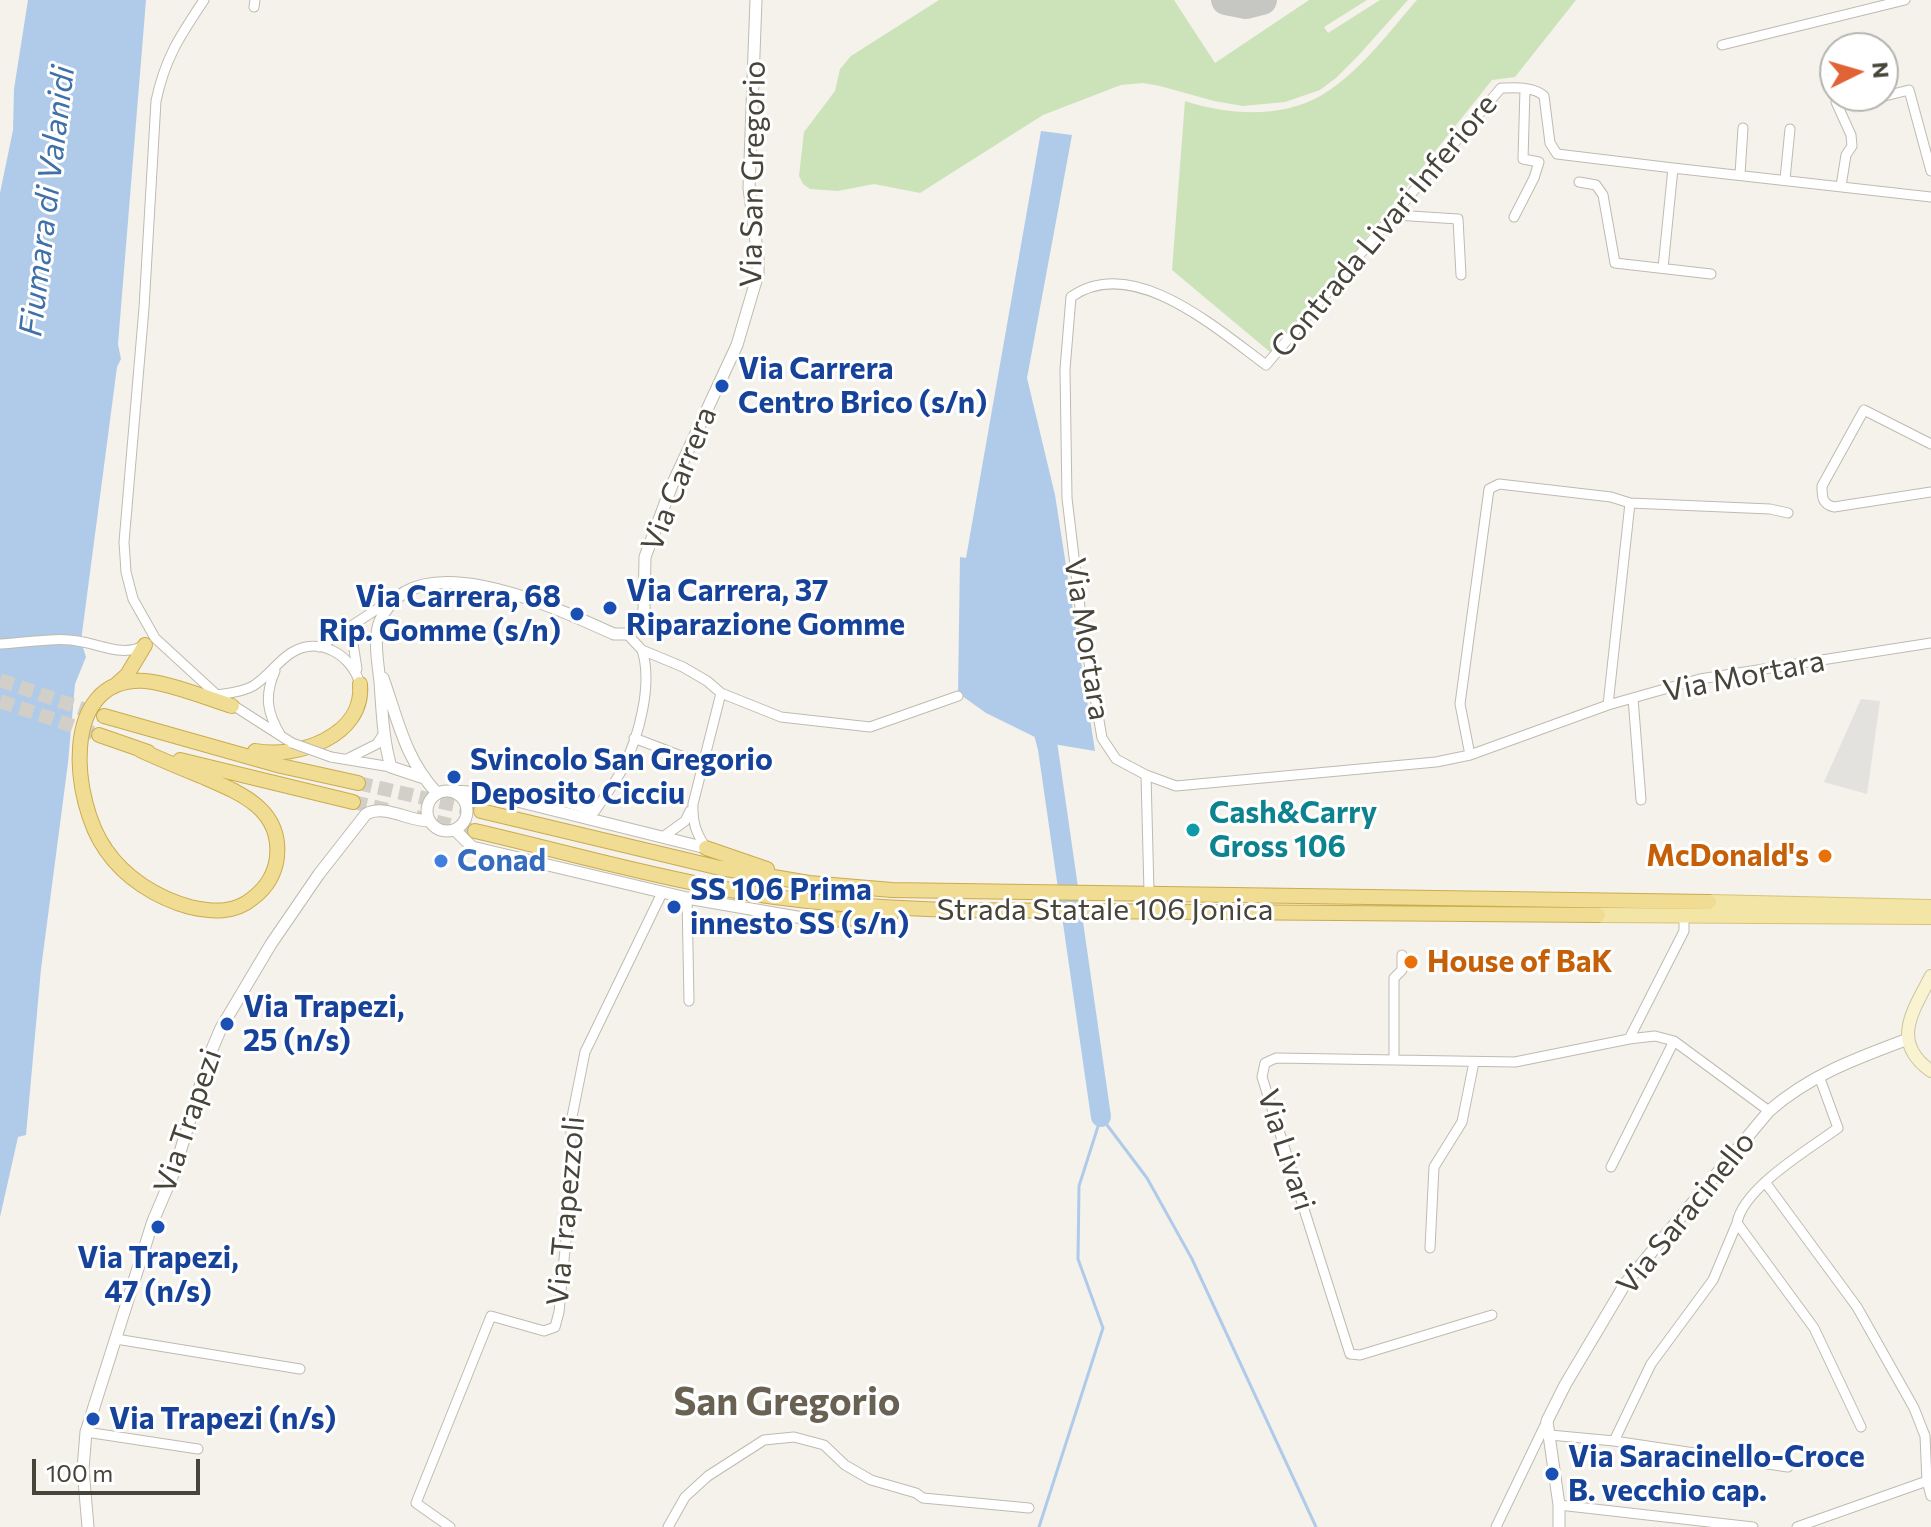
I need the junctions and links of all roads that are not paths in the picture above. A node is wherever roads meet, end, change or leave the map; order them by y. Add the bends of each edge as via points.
1 (204, 0) edge
2 (756, 0) edge
3 (1905, 0) edge
4 (1722, 45) dead end
5 (1525, 89) junction
6 (1899, 92) edge
7 (1841, 112) edge
8 (1743, 128) dead end
9 (1790, 129) dead end
10 (1673, 168) junction
11 (1931, 171) edge
12 (1740, 174) junction
13 (1785, 179) junction
14 (1579, 182) dead end
15 (1841, 186) junction
16 (1931, 197) edge
17 (1395, 215) junction
18 (1514, 217) dead end
19 (1663, 268) junction
20 (1711, 274) dead end
21 (1461, 275) dead end
22 (1071, 297) joint
23 (737, 345) joint
24 (1931, 444) edge
25 (1931, 492) edge
26 (1630, 503) junction
27 (1788, 513) dead end
28 (394, 598) junction
29 (370, 611) junction
30 (627, 634) junction
31 (150, 642) junction
32 (1931, 643) edge
33 (0, 644) edge
34 (319, 647) junction
35 (642, 650) junction
36 (378, 662) junction
37 (278, 665) junction
38 (360, 684) junction
39 (114, 687) junction
40 (721, 693) junction
41 (217, 695) junction
42 (958, 696) dead end
43 (1633, 698) junction
44 (1608, 705) junction
45 (232, 706) junction
46 (104, 716) tunnel mouth
47 (140, 727) junction
48 (384, 733) junction
49 (99, 735) tunnel mouth
50 (634, 738) junction
51 (287, 741) junction
52 (140, 750) junction
53 (408, 753) junction
54 (1470, 755) junction
55 (344, 760) junction
56 (702, 764) junction
57 (391, 767) junction
58 (1146, 775) junction
59 (422, 777) junction
60 (358, 783) tunnel mouth
61 (453, 791) junction
62 (437, 793) junction
63 (547, 797) dead end
64 (1641, 800) dead end
65 (353, 802) tunnel mouth
66 (693, 804) junction
67 (481, 811) tunnel mouth
68 (429, 821) junction
69 (455, 830) junction
70 (475, 831) tunnel mouth
71 (663, 837) junction
72 (706, 848) junction
73 (809, 883) junction
74 (1149, 892) junction
75 (662, 893) junction
76 (687, 898) junction
77 (1709, 902) joint
78 (1931, 907) edge
79 (1598, 908) junction
80 (950, 910) junction
81 (1902, 911) junction
82 (1684, 915) junction
83 (1931, 917) edge
84 (820, 921) joint
85 (1402, 955) dead end
86 (1931, 976) edge
87 (689, 1001) dead end
88 (1629, 1039) junction
89 (1908, 1039) junction
90 (1674, 1041) junction
91 (1394, 1060) junction
92 (1474, 1062) junction
93 (1931, 1071) edge
94 (1819, 1076) junction
95 (1769, 1111) junction
96 (1611, 1167) dead end
97 (1765, 1182) junction
98 (1737, 1223) junction
99 (1430, 1248) dead end
100 (1492, 1315) dead end
101 (116, 1339) junction
102 (300, 1369) dead end
103 (1547, 1421) junction
104 (1861, 1427) dead end
105 (86, 1432) junction
106 (1550, 1435) junction
107 (1614, 1441) junction
108 (198, 1449) dead end
109 (1788, 1467) dead end
110 (1927, 1481) junction
111 (1931, 1496) edge
112 (1559, 1505) junction
113 (1029, 1508) dead end
114 (88, 1527) edge
115 (450, 1527) edge
116 (668, 1527) edge
117 (1496, 1527) edge
118 (1559, 1527) edge
119 (1753, 1527) edge
120 (1797, 1527) edge

1 - 31 street via 176,41 156,101 124,542 133,599
2 - 23 street, Via San Gregorio via 749,188 758,274
3 - 4 street
5 - 10 street, Contrada Livari Inferiore via 1544,96 1550,143 1557,154
5 - 17 street, Contrada Livari Inferiore via 1501,88
5 - 18 street via 1523,159 1539,162
6 - 11 street via 1909,90
7 - 15 street via 1852,146
8 - 12 street
9 - 13 street
10 - 12 street, Contrada Livari Inferiore
10 - 19 street
12 - 13 street, Contrada Livari Inferiore
13 - 15 street, Contrada Livari Inferiore
14 - 19 street via 1596,185 1603,195 1615,263
15 - 16 street, Contrada Livari Inferiore
17 - 21 street via 1458,219
17 - 22 street, Contrada Livari Inferiore via 1266,365 1181,303 1119,283
19 - 20 street
22 - 58 street, Via Mortara via 1065,369 1067,498 1081,616 1102,738 1116,759
23 - 30 street, Via Carrera via 667,499 645,557 644,610
24 - 25 street via 1864,410 1822,486 1822,498 1834,507
26 - 27 street
26 - 44 street
26 - 54 street via 1499,484 1489,489 1460,704
28 - 29 street
28 - 30 street via 426,586 473,584 540,601 614,634
28 - 36 street via 379,622
29 - 34 street
29 - 38 street via 352,637
30 - 35 street
31 - 33 street via 137,650 118,651 58,639
31 - 39 highway
31 - 41 street
32 - 43 street, Via Mortara via 1700,679
34 - 37 street via 297,650
34 - 38 street via 346,658
35 - 40 street via 683,667
35 - 50 street via 646,675
36 - 48 street
36 - 53 street
37 - 41 street via 251,688
37 - 51 street via 268,711
38 - 47 highway via 357,709 347,725 298,750 265,753
39 - 45 highway via 147,681
39 - 52 highway via 101,694 85,721 79,767 81,792 104,848 137,882 179,904 220,911 256,897 273,873 277,854 275,835 262,809 247,797
40 - 42 street via 781,717 870,727
40 - 56 street
41 - 45 street
43 - 44 street, Via Mortara
43 - 64 street
44 - 54 street, Via Mortara
45 - 51 street
46 - 47 highway
47 - 60 highway
48 - 55 street via 377,744
48 - 57 street
49 - 52 highway
50 - 56 street
50 - 63 street via 595,811
51 - 55 street, bridge
52 - 65 highway
53 - 57 street via 403,763
53 - 59 street
54 - 58 street, Via Mortara via 1176,786
55 - 57 street
56 - 66 street
57 - 59 street
58 - 74 street
59 - 62 street
61 - 62 street
61 - 69 street via 467,810
61 - 71 street via 485,793
62 - 68 street via 426,808
66 - 71 street via 685,821
66 - 72 street via 692,818
67 - 73 highway, Strada Statale 106 Jonica via 720,868
68 - 69 street via 440,830
68 - 101 street, Via Trapezi via 375,810 366,814 271,944 210,1054
69 - 75 street via 472,847
70 - 80 highway, Strada Statale 106 Jonica via 724,889 809,902
71 - 72 street
72 - 73 highway
73 - 74 highway, Strada Statale 106 Jonica via 892,890
74 - 79 highway, Strada Statale 106 Jonica
75 - 76 street
75 - 115 street, Via Trapezzoli via 585,1052 571,1122 571,1187 555,1327 544,1331 491,1316 416,1503
76 - 84 street
76 - 87 street
77 - 79 highway
77 - 81 main road
78 - 81 main road
79 - 80 highway, Strada Statale 106 Jonica
79 - 82 main road
80 - 84 highway
81 - 82 main road
81 - 83 main road
82 - 88 street via 1684,931
85 - 91 street via 1402,970 1394,978
86 - 89 main road via 1907,1023
88 - 90 street, Via Livari via 1655,1036
88 - 92 street, Via Livari via 1515,1062
89 - 93 main road via 1920,1063
89 - 94 street, Via Saracinello
90 - 95 street
90 - 96 street
91 - 92 street, Via Livari
91 - 100 street, Via Livari via 1276,1058 1265,1063 1262,1077 1344,1341 1350,1354 1360,1355
92 - 99 street via 1462,1122 1434,1167
94 - 95 street, Via Saracinello
94 - 97 street via 1838,1128
95 - 103 street, Via Saracinello via 1625,1284
97 - 98 street via 1738,1214
97 - 110 street via 1857,1307 1914,1408 1925,1436
98 - 104 street via 1814,1328
98 - 107 street via 1713,1280 1651,1364
101 - 102 street
101 - 105 street, Via Trapezi
103 - 106 street
103 - 117 street
105 - 108 street
105 - 114 street, Via Trapezi
106 - 107 street
106 - 112 street
107 - 109 street
110 - 111 street
110 - 120 street
112 - 118 street
112 - 119 street
113 - 116 street via 923,1498 871,1480 824,1445 794,1437 764,1440 708,1476 685,1497

